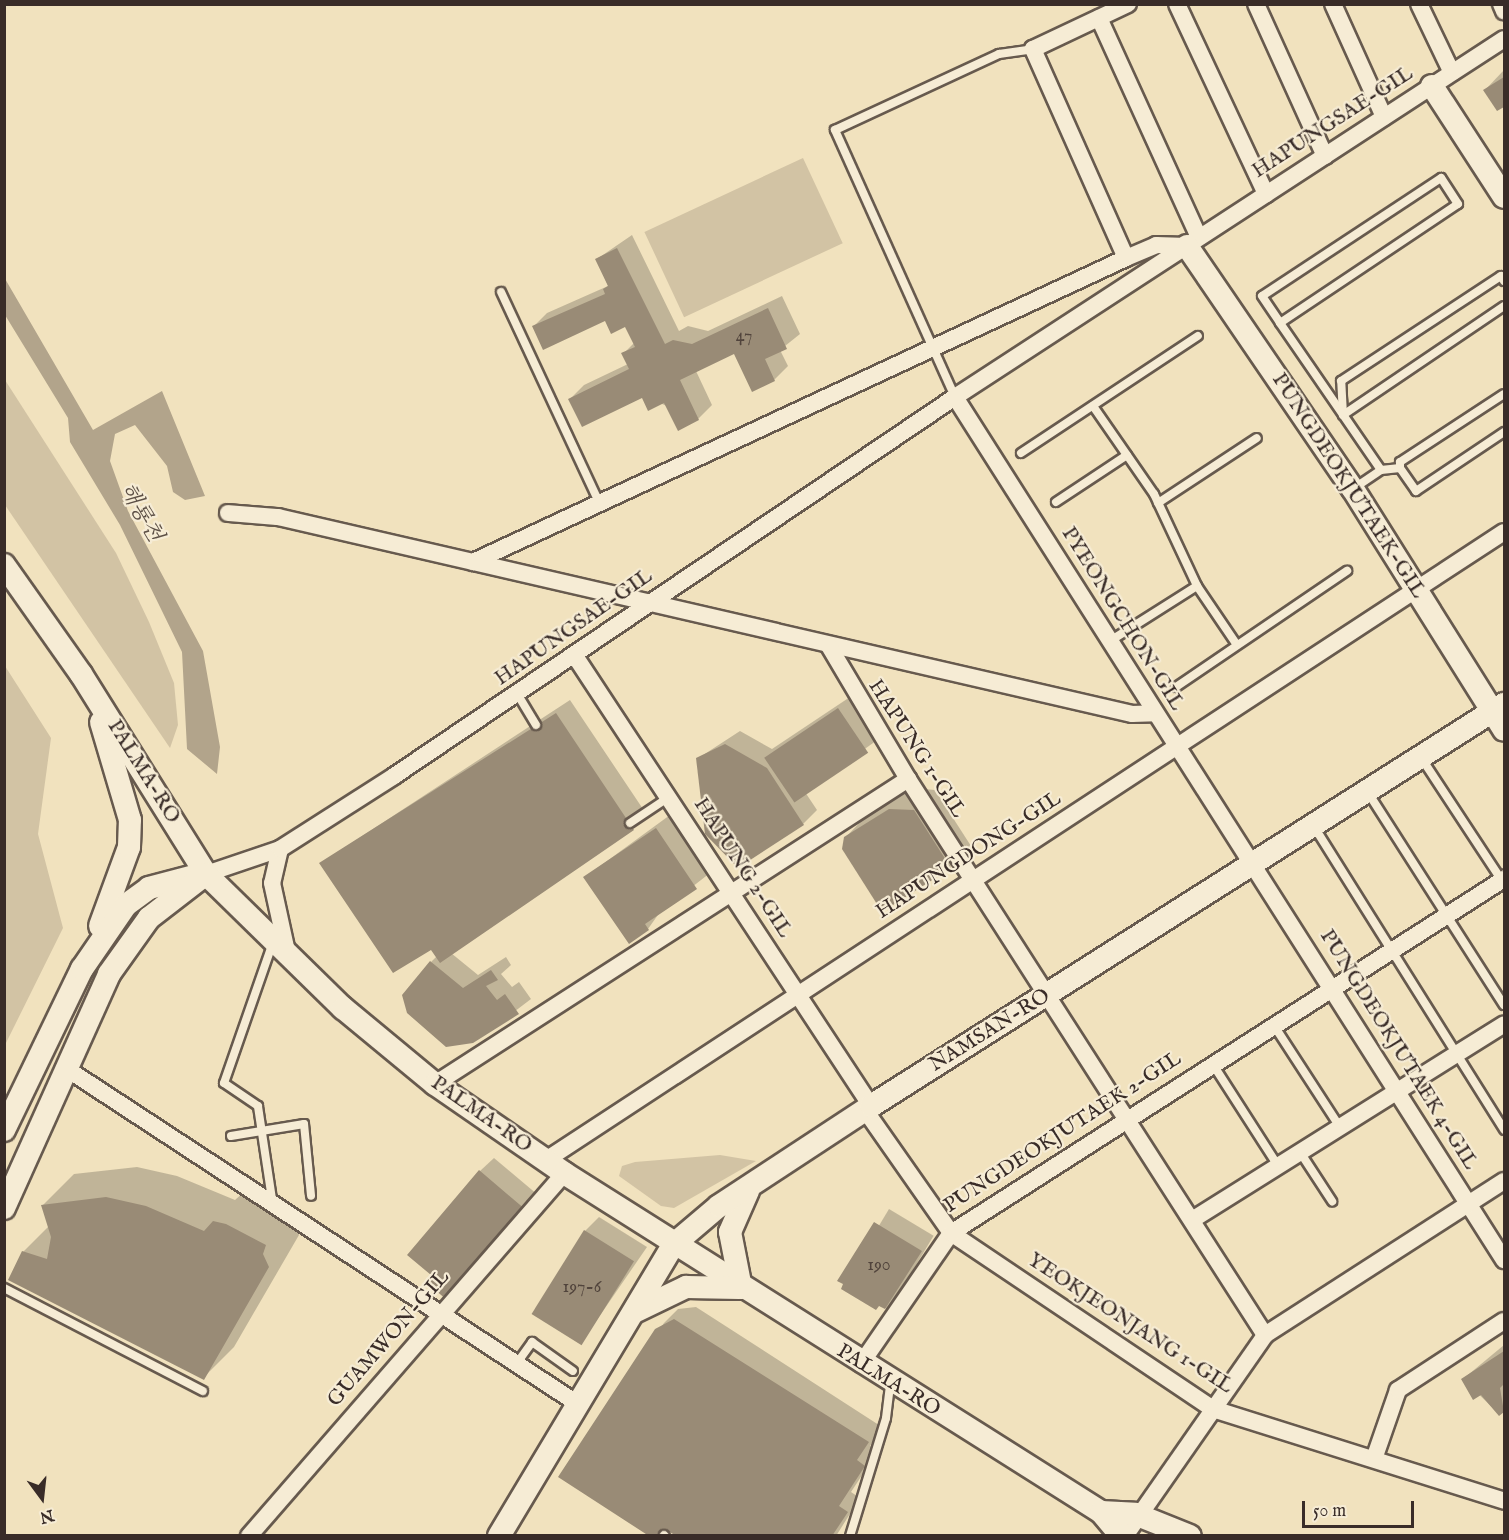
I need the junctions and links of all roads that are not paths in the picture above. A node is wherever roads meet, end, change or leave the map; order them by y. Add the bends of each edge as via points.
1 (1128, 4) edge
2 (1177, 4) edge
3 (1256, 4) edge
4 (1333, 4) edge
5 (1419, 4) edge
6 (1501, 4) edge
7 (1504, 11) edge
8 (1100, 18) junction
9 (1504, 39) edge
10 (1033, 49) junction
11 (1452, 73) junction
12 (1432, 86) junction
13 (1384, 117) junction
14 (1326, 156) junction
15 (1266, 194) junction
16 (1504, 197) edge
17 (1193, 241) junction
18 (1126, 258) junction
19 (1504, 281) edge
20 (501, 292) dead end
21 (1504, 306) edge
22 (1280, 323) junction
23 (1198, 336) dead end
24 (935, 347) junction
25 (1504, 394) edge
26 (955, 397) junction
27 (1093, 406) junction
28 (1343, 415) junction
29 (1504, 432) edge
30 (1257, 438) dead end
31 (1021, 453) dead end
32 (1127, 455) junction
33 (1400, 468) junction
34 (1381, 470) junction
35 (1353, 489) junction
36 (599, 502) junction
37 (1056, 502) dead end
38 (1158, 503) junction
39 (228, 513) dead end
40 (1504, 532) edge
41 (473, 562) junction
42 (4, 565) edge
43 (1347, 571) dead end
44 (1197, 586) junction
45 (1417, 590) junction
46 (649, 604) junction
47 (1110, 641) junction
48 (1238, 645) junction
49 (829, 646) junction
50 (575, 656) junction
51 (81, 674) junction
52 (1176, 687) dead end
53 (518, 695) junction
54 (1155, 713) junction
55 (1501, 715) edge
56 (536, 725) dead end
57 (1177, 747) junction
58 (1420, 756) junction
59 (908, 779) junction
60 (1367, 791) junction
61 (669, 798) junction
62 (630, 823) dead end
63 (1313, 825) junction
64 (280, 849) junction
65 (1253, 863) junction
66 (206, 874) junction
67 (974, 880) junction
68 (1503, 882) edge
69 (729, 890) junction
70 (1446, 915) junction
71 (280, 949) junction
72 (1391, 949) junction
73 (82, 969) junction
74 (1330, 986) junction
75 (799, 994) junction
76 (1047, 995) junction
77 (1504, 1005) edge
78 (1273, 1024) junction
79 (1504, 1024) edge
80 (1456, 1054) junction
81 (1212, 1063) junction
82 (67, 1069) junction
83 (435, 1084) junction
84 (1397, 1091) junction
85 (868, 1108) junction
86 (1125, 1117) junction
87 (1340, 1127) junction
88 (4, 1130) edge
89 (264, 1130) junction
90 (1504, 1130) edge
91 (231, 1136) dead end
92 (1300, 1152) junction
93 (546, 1160) junction
94 (1278, 1166) junction
95 (564, 1173) junction
96 (1504, 1181) edge
97 (754, 1182) junction
98 (311, 1196) dead end
99 (272, 1199) junction
100 (1332, 1201) dead end
101 (1469, 1204) junction
102 (4, 1208) edge
103 (1192, 1220) junction
104 (951, 1233) junction
105 (673, 1245) junction
106 (1504, 1260) edge
107 (4, 1288) edge
108 (741, 1288) junction
109 (442, 1312) junction
110 (632, 1313) junction
111 (1504, 1321) edge
112 (1265, 1335) junction
113 (517, 1363) junction
114 (861, 1364) junction
115 (573, 1371) dead end
116 (890, 1382) junction
117 (203, 1391) dead end
118 (578, 1404) junction
119 (1213, 1409) junction
120 (1374, 1459) junction
121 (1504, 1501) edge
122 (1101, 1512) junction
123 (1135, 1514) junction
124 (249, 1536) edge
125 (499, 1536) edge
126 (850, 1536) edge
127 (1123, 1536) edge
128 (1190, 1536) edge

1 - 8 street
2 - 15 street
3 - 14 street
4 - 13 street
5 - 11 street
6 - 7 street
8 - 10 street
8 - 17 street
9 - 11 street, HAPUNGSAE-GIL
10 - 18 street
10 - 24 lane via 999,54 835,130
11 - 12 street, HAPUNGSAE-GIL
12 - 13 street, HAPUNGSAE-GIL
12 - 16 main road
13 - 14 street, HAPUNGSAE-GIL
14 - 15 street, HAPUNGSAE-GIL
15 - 17 street, HAPUNGSAE-GIL
17 - 18 street via 1156,245
17 - 26 street, HAPUNGSAE-GIL
17 - 35 main road, PUNGDEOKJUTAEK-GIL
18 - 24 street
19 - 28 lane via 1501,276 1341,381
20 - 36 lane
21 - 28 lane
22 - 22 lane via 1262,296 1441,178 1458,204
22 - 28 lane
23 - 27 lane
24 - 26 lane
24 - 36 street
25 - 33 lane via 1400,462
26 - 46 street, HAPUNGSAE-GIL
26 - 47 street, PYEONGCHON-GIL
27 - 31 lane
27 - 32 lane
28 - 34 lane
29 - 33 lane via 1416,491
30 - 38 lane
32 - 37 lane
32 - 38 lane
33 - 34 lane
34 - 35 lane
35 - 45 main road, PUNGDEOKJUTAEK-GIL
36 - 41 street
38 - 44 lane
39 - 41 street via 278,516
40 - 45 street, HAPUNGDONG-GIL
41 - 46 street
42 - 51 main road, PALMA-RO
43 - 48 lane
44 - 47 lane
44 - 48 lane
45 - 55 main road, PUNGDEOKJUTAEK-GIL
45 - 57 street, HAPUNGDONG-GIL
46 - 49 street
46 - 50 street, HAPUNGSAE-GIL
47 - 54 street, PYEONGCHON-GIL
48 - 52 lane
49 - 54 street via 1132,714
49 - 59 street, HAPUNG 1-GIL
50 - 53 street, HAPUNGSAE-GIL
50 - 61 street, HAPUNG 2-GIL
51 - 66 main road, PALMA-RO
51 - 73 main road via 124,786 130,820 129,847 117,886
53 - 56 lane
53 - 64 street, HAPUNGSAE-GIL
54 - 57 street, PYEONGCHON-GIL
55 - 58 main road, NAMSAN-RO
57 - 65 street, PYEONGCHON-GIL
57 - 67 street, HAPUNGDONG-GIL
58 - 60 main road, NAMSAN-RO
58 - 68 lane
59 - 67 street, HAPUNG 1-GIL
59 - 69 street
60 - 63 main road, NAMSAN-RO
60 - 70 lane
61 - 62 lane
61 - 69 street, HAPUNG 2-GIL
63 - 65 main road, NAMSAN-RO
63 - 72 lane
64 - 66 street, HAPUNGSAE-GIL
64 - 71 street via 272,883
65 - 74 street, PUNGDEOKJUTAEK 4-GIL
65 - 76 main road, NAMSAN-RO
66 - 71 main road, PALMA-RO
66 - 73 main road via 149,888 126,905
66 - 82 main road via 132,937 109,974
67 - 75 street, HAPUNGDONG-GIL
67 - 76 street, HAPUNG 1-GIL
68 - 70 street, PUNGDEOKJUTAEK 2-GIL
69 - 75 street, HAPUNG 2-GIL
69 - 83 street
70 - 72 street, PUNGDEOKJUTAEK 2-GIL
70 - 77 lane
71 - 83 main road, PALMA-RO
71 - 89 lane via 224,1083 252,1099
72 - 74 street, PUNGDEOKJUTAEK 2-GIL
72 - 80 lane
73 - 88 main road
74 - 78 street, PUNGDEOKJUTAEK 2-GIL
74 - 84 street, PUNGDEOKJUTAEK 4-GIL
75 - 85 street, HAPUNG 2-GIL
75 - 93 street, HAPUNGDONG-GIL
76 - 85 main road, NAMSAN-RO
76 - 86 street, HAPUNG 1-GIL
78 - 81 street, PUNGDEOKJUTAEK 2-GIL
78 - 87 lane
79 - 80 street
80 - 84 street
80 - 90 lane
81 - 86 street, PUNGDEOKJUTAEK 2-GIL
81 - 94 lane, PUNGDEOKJUTAEK 2-GIL
82 - 99 street
82 - 102 main road
83 - 93 main road, PALMA-RO
84 - 87 street
84 - 101 street, PUNGDEOKJUTAEK 4-GIL
85 - 97 main road, NAMSAN-RO
85 - 104 street, YEOKJEONJANG 1-GIL
86 - 103 street, HAPUNG 1-GIL
86 - 104 street, PUNGDEOKJUTAEK 2-GIL
87 - 92 street
89 - 91 lane
89 - 98 lane via 304,1124
89 - 99 lane
92 - 94 street
92 - 100 lane
93 - 95 main road, PALMA-RO
94 - 103 street
95 - 105 main road, PALMA-RO
95 - 109 street, GUAMWON-GIL
96 - 101 street
97 - 105 main road, NAMSAN-RO
97 - 108 main road via 733,1217 730,1233
99 - 109 street
101 - 106 street, PUNGDEOKJUTAEK 4-GIL
101 - 112 street
103 - 112 street, HAPUNG 1-GIL
104 - 114 street, PUNGDEOKJUTAEK 2-GIL
104 - 119 street, YEOKJEONJANG 1-GIL
105 - 108 main road, PALMA-RO
105 - 110 main road
107 - 117 lane
108 - 110 main road via 686,1287
108 - 114 main road, PALMA-RO
109 - 113 street
109 - 124 street, GUAMWON-GIL
110 - 118 main road
111 - 120 street via 1398,1390
112 - 119 street
113 - 115 lane via 532,1342
113 - 118 street
114 - 116 main road, PALMA-RO
116 - 122 main road, PALMA-RO
116 - 126 lane via 886,1418
118 - 125 main road
119 - 120 street, YEOKJEONJANG 1-GIL
119 - 123 street
120 - 121 street, YEOKJEONJANG 1-GIL
122 - 123 main road, PALMA-RO
122 - 127 main road, PALMA-RO
123 - 127 street
123 - 128 main road, PALMA-RO

